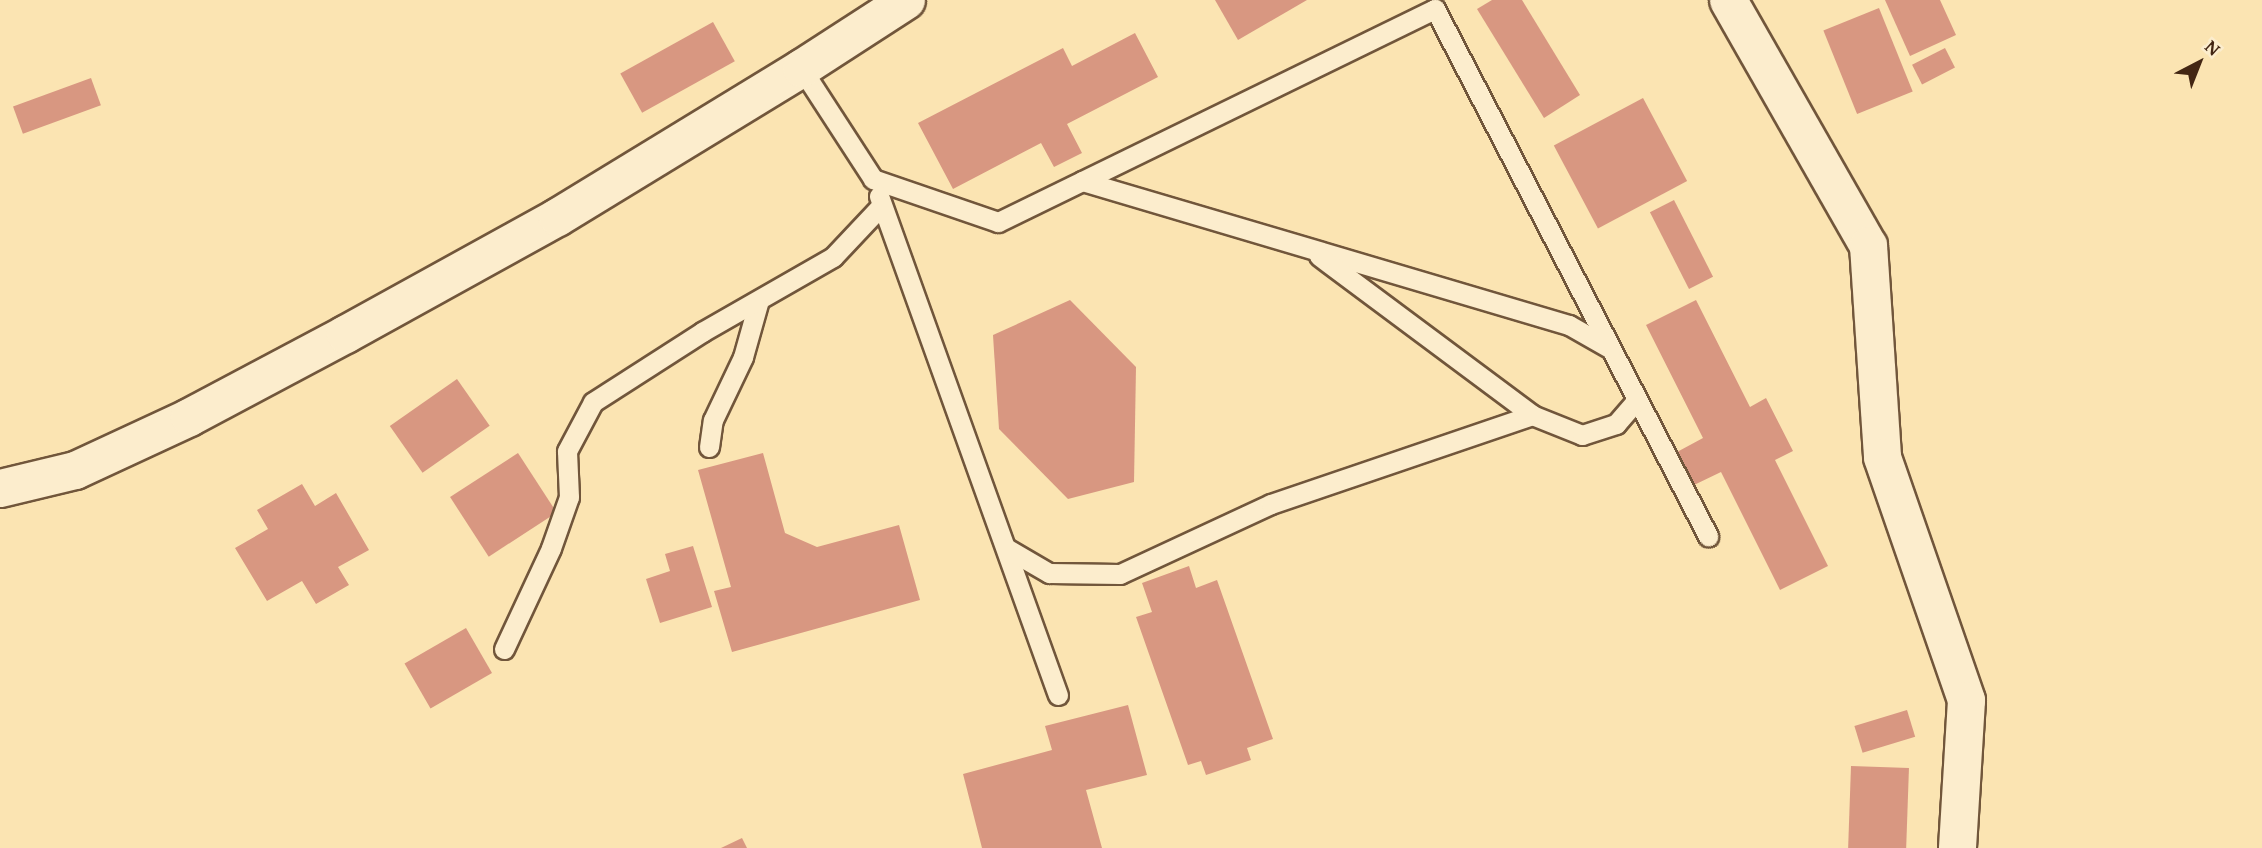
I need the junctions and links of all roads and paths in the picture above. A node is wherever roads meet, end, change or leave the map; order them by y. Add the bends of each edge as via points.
1 (906, 0) edge
2 (1728, 0) edge
3 (801, 68) junction
4 (873, 179) junction
5 (1082, 181) junction
6 (882, 205) junction
7 (1308, 248) junction
8 (759, 300) junction
9 (1611, 349) junction
10 (1637, 400) junction
11 (1532, 415) junction
12 (709, 447) dead end
13 (0, 488) edge
14 (1707, 536) dead end
15 (1006, 548) junction
16 (504, 649) dead end
17 (1058, 695) dead end
18 (1957, 848) edge

1 - 3 street
2 - 18 street via 1868,245 1882,457 1966,700
3 - 4 lane
3 - 13 street via 557,216 189,417 75,470
4 - 5 lane via 998,222
4 - 6 lane
5 - 7 lane
5 - 9 lane via 1435,9
6 - 8 lane via 833,257
6 - 15 lane
7 - 9 lane via 1569,325
7 - 11 lane
8 - 12 lane via 743,357 713,420
8 - 16 lane via 593,402 567,451 569,497 551,548
9 - 10 lane
10 - 11 lane via 1616,424 1582,435
10 - 14 lane
11 - 15 lane via 1271,504 1120,574 1049,572
15 - 17 lane

